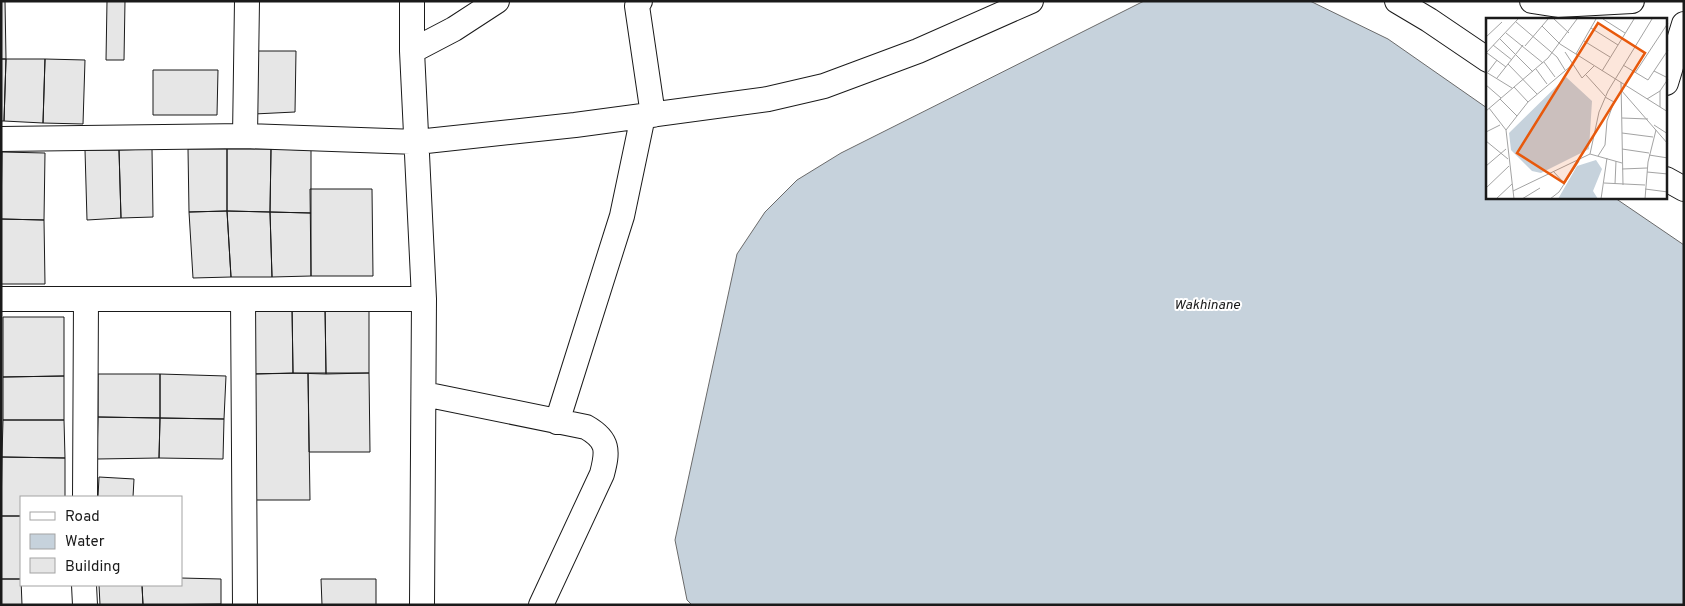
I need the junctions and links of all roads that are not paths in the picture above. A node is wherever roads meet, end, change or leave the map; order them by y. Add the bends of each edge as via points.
1 (247, 1) edge
2 (412, 1) edge
3 (640, 1) edge
4 (1031, 1) edge
5 (1397, 1) edge
6 (1532, 1) edge
7 (1632, 1) edge
8 (489, 4) edge
9 (1684, 24) edge
10 (412, 51) junction
11 (1486, 59) edge
12 (1668, 76) edge
13 (648, 115) junction
14 (245, 136) junction
15 (1, 139) edge
16 (417, 142) junction
17 (1668, 180) edge
18 (1684, 189) edge
19 (1, 299) edge
20 (86, 299) junction
21 (243, 299) junction
22 (424, 299) junction
23 (424, 394) junction
24 (557, 422) junction
25 (84, 496) edge
26 (84, 586) edge
27 (85, 605) edge
28 (245, 605) edge
29 (422, 605) edge
30 (542, 605) edge

1 - 14 street
2 - 10 street
3 - 13 street via 637,6
4 - 13 street via 918,51 824,86 768,99
5 - 11 street
6 - 7 street via 1558,5
8 - 10 street via 454,29
9 - 12 street
10 - 16 street
13 - 16 street
13 - 24 street via 622,216
14 - 15 street
14 - 16 street
16 - 22 street
17 - 18 street
19 - 20 street
20 - 21 street
20 - 25 street
21 - 22 street
21 - 28 street
22 - 23 street
23 - 24 street
23 - 29 street
24 - 30 street via 597,433 605,442 606,459
26 - 27 street

